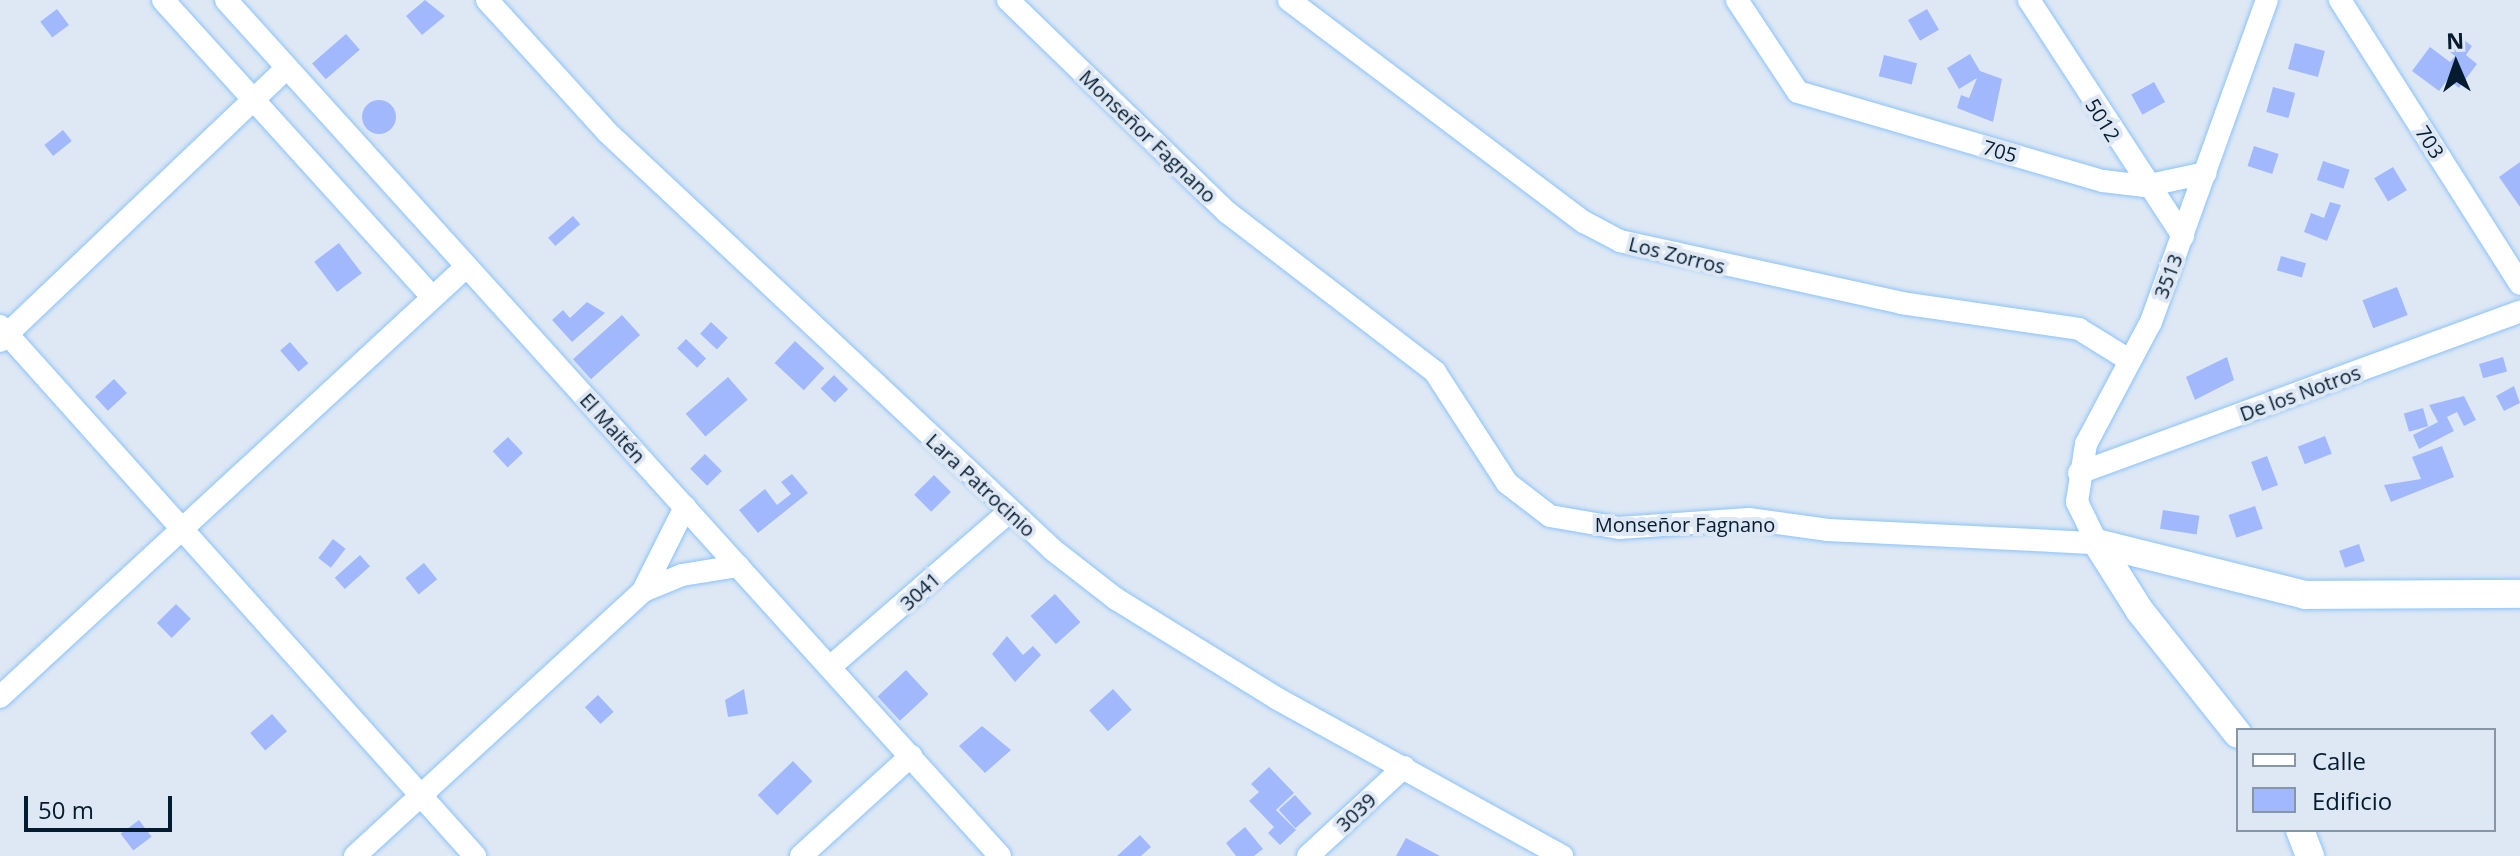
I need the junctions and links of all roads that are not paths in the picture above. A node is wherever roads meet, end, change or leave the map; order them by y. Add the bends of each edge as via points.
1 (163, 0) edge
2 (226, 0) edge
3 (487, 0) edge
4 (1008, 0) edge
5 (1289, 0) edge
6 (1737, 0) edge
7 (2029, 0) edge
8 (2267, 0) edge
9 (2340, 0) edge
10 (285, 70) junction
11 (255, 103) junction
12 (2206, 173) junction
13 (2145, 186) junction
14 (2183, 236) junction
15 (467, 266) junction
16 (2520, 284) edge
17 (432, 297) junction
18 (2520, 312) edge
19 (2, 334) edge
20 (2129, 360) junction
21 (2079, 473) junction
22 (685, 507) junction
23 (1008, 513) junction
24 (184, 528) junction
25 (2097, 543) junction
26 (738, 566) junction
27 (643, 591) junction
28 (2520, 594) edge
29 (830, 667) junction
30 (0, 697) edge
31 (2236, 731) edge
32 (911, 756) junction
33 (1404, 767) junction
34 (420, 795) junction
35 (2301, 832) edge
36 (355, 856) edge
37 (475, 856) edge
38 (801, 856) edge
39 (1000, 856) edge
40 (1308, 856) edge
41 (1562, 856) edge
42 (2310, 856) edge

1 - 11 street
2 - 10 street, El Maitén
3 - 23 street, Lara Patrocinio via 607,132
4 - 25 street, Monseñor Fagnano via 1228,213 1435,372 1507,483 1550,516 1619,528 1749,519 1828,530
5 - 20 street, Los Zorros via 1584,222 1620,241 1901,303 2079,329
6 - 13 street, 705 via 1798,92 2103,181
7 - 13 street, 5012
8 - 12 street, 3513
9 - 16 street, 703
10 - 11 street
10 - 15 street, El Maitén
11 - 17 street
11 - 19 street
12 - 13 street, 705
12 - 14 street, 3513
13 - 14 street, 5012
14 - 20 street, 3513
15 - 17 street
15 - 22 street, El Maitén
17 - 24 street
18 - 21 street, De los Notros
19 - 24 street
20 - 21 street, 3513 via 2086,444
21 - 25 street, 3513 via 2077,502
22 - 26 street, El Maitén
22 - 27 street
23 - 29 street, 3041
23 - 33 street, Lara Patrocinio via 1116,599 1276,698
24 - 30 street
24 - 34 street
25 - 28 street, Monseñor Fagnano via 2305,595
25 - 31 street via 2140,611
26 - 27 street via 682,575
26 - 29 street, El Maitén
27 - 34 street
29 - 32 street, El Maitén
32 - 38 street
32 - 39 street, El Maitén
33 - 40 street, 3039
33 - 41 street, Lara Patrocinio
34 - 36 street
34 - 37 street
35 - 42 street

